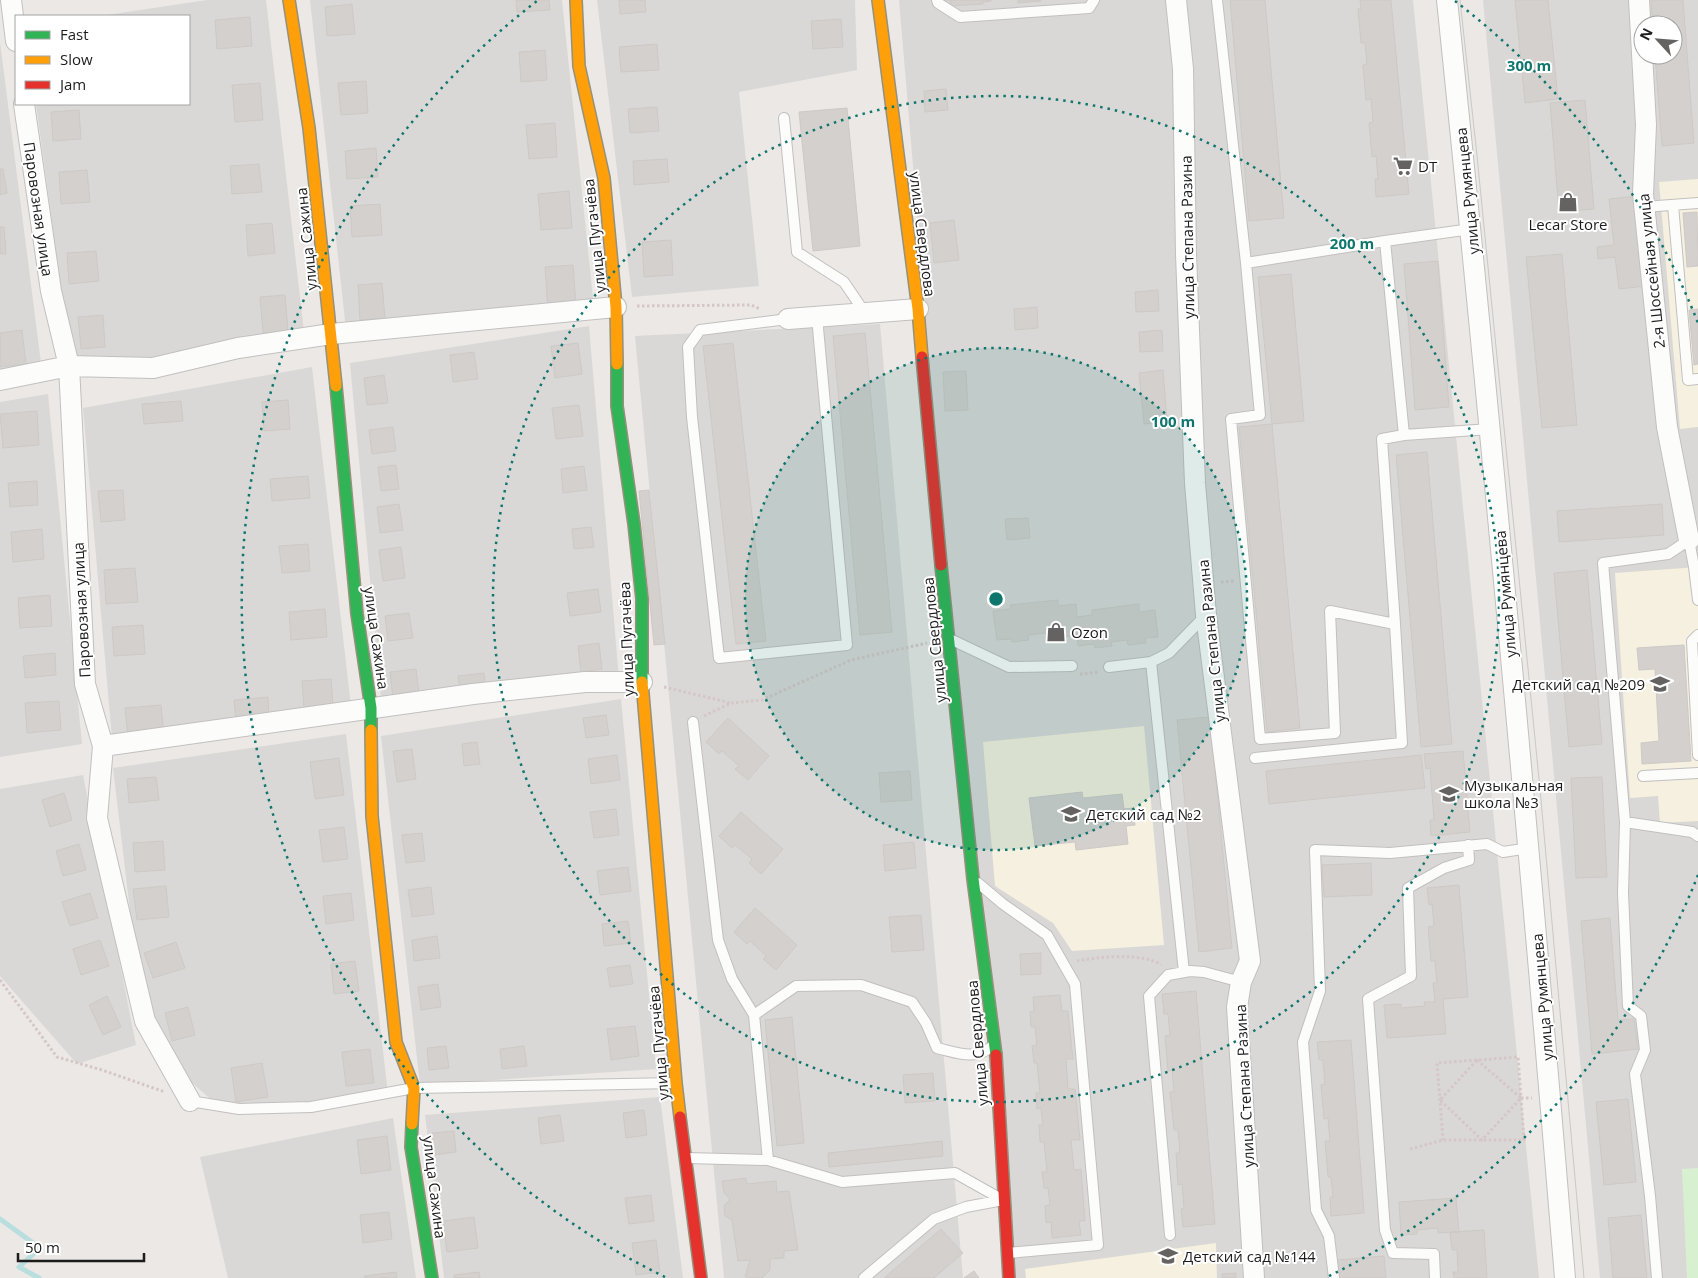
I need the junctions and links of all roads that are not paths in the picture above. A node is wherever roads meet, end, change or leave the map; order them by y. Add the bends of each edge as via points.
1 (11, 0) edge
2 (289, 0) edge
3 (576, 0) edge
4 (878, 0) edge
5 (937, 0) edge
6 (1094, 0) edge
7 (1176, 0) edge
8 (1217, 0) edge
9 (1447, 0) edge
10 (1639, 0) edge
11 (15, 33) edge
12 (24, 105) edge
13 (784, 118) dead end
14 (1698, 203) edge
15 (1673, 205) junction
16 (1644, 207) junction
17 (1471, 230) junction
18 (1386, 241) junction
19 (1246, 263) junction
20 (616, 306) junction
21 (918, 309) junction
22 (866, 313) junction
23 (817, 316) junction
24 (788, 319) joint
25 (331, 334) junction
26 (69, 366) junction
27 (1698, 379) edge
28 (0, 380) edge
29 (1490, 429) junction
30 (1404, 435) junction
31 (1688, 540) junction
32 (1698, 600) edge
33 (1206, 615) junction
34 (1394, 624) junction
35 (1698, 635) edge
36 (949, 638) junction
37 (1151, 662) junction
38 (1072, 666) dead end
39 (1109, 667) dead end
40 (642, 682) junction
41 (371, 708) junction
42 (692, 722) road end
43 (103, 746) junction
44 (1698, 755) edge
45 (1255, 758) dead end
46 (1698, 773) edge
47 (1643, 776) dead end
48 (1625, 822) junction
49 (1698, 836) edge
50 (1468, 845) junction
51 (1529, 848) junction
52 (973, 879) junction
53 (1184, 972) junction
54 (1241, 982) junction
55 (754, 1014) junction
56 (995, 1044) junction
57 (676, 1083) junction
58 (414, 1088) junction
59 (190, 1101) joint
60 (685, 1158) junction
61 (768, 1160) junction
62 (1003, 1200) junction
63 (1170, 1235) dead end
64 (1007, 1253) junction
65 (432, 1278) edge
66 (701, 1278) edge
67 (864, 1278) edge
68 (1009, 1278) edge
69 (1254, 1278) edge
70 (1334, 1278) edge
71 (1435, 1278) edge
72 (1565, 1278) edge
73 (1657, 1278) edge

1 - 11 street
2 - 25 street, улица Сажина via 309,128
3 - 20 street, улица Пугачёва via 579,66 604,178
4 - 21 street, улица Свердлова
5 - 6 lane via 960,17 1089,8
7 - 33 street, улица Степана Разина via 1183,69 1195,483
8 - 19 lane
9 - 17 street, улица Румянцева
10 - 16 street, 2-я Шоссейная улица via 1646,125
12 - 26 street, Паровозная улица via 51,291
13 - 22 lane via 797,252 844,282
14 - 15 lane
15 - 16 lane
15 - 27 lane via 1688,380
16 - 31 street, 2-я Шоссейная улица via 1667,426
17 - 18 lane
17 - 29 street, улица Румянцева
18 - 19 lane
18 - 30 lane
19 - 34 lane via 1260,415 1231,419 1260,739 1335,733 1330,611
20 - 25 street
20 - 40 street, улица Пугачёва via 617,406 642,599
21 - 22 street
21 - 36 street, улица Свердлова
22 - 23 street
23 - 24 street
23 - 24 lane via 847,645 719,658 692,417 688,347 700,330
25 - 26 street via 238,348 153,368
25 - 41 street, улица Сажина via 357,614
26 - 28 street
26 - 43 street, Паровозная улица via 85,684
29 - 30 lane
29 - 51 street, улица Румянцева
30 - 34 lane via 1382,439
31 - 32 lane
31 - 48 lane via 1668,554 1603,562
33 - 37 lane via 1169,653
33 - 54 street, улица Степана Разина via 1250,961
34 - 45 lane via 1402,743
35 - 44 lane via 1692,640
36 - 38 lane via 1009,667
36 - 52 street, улица Свердлова
37 - 39 lane
37 - 53 lane
40 - 41 street via 585,682
40 - 57 street, улица Пугачёва
41 - 43 street
41 - 58 street, улица Сажина via 372,816 396,1042
42 - 55 lane via 718,940 732,979
43 - 59 street, Паровозная улица via 97,818 145,1021
46 - 47 lane
48 - 49 lane via 1692,832
48 - 73 lane via 1623,893 1628,1006 1640,1016 1644,1050 1635,1074
50 - 51 lane via 1487,844 1504,852
50 - 70 lane via 1390,853 1315,850 1320,991 1303,1042 1316,1210 1329,1236
50 - 71 lane via 1469,860 1444,868 1408,888 1411,976 1368,999 1385,1230 1393,1253 1434,1254
51 - 72 street, улица Румянцева
52 - 56 street, улица Свердлова
52 - 64 lane via 1047,935 1075,984 1098,1245
53 - 54 lane via 1204,972
53 - 63 lane via 1168,975 1149,996
54 - 69 street, улица Степана Разина via 1237,1007
55 - 56 lane via 796,986 861,985 912,1002 926,1022 937,1048 968,1055 984,1054
55 - 61 lane
56 - 62 street, улица Свердлова
57 - 58 lane
57 - 60 street, улица Пугачёва
58 - 59 lane via 312,1107 239,1109
58 - 65 street, улица Сажина via 411,1147
60 - 61 lane
60 - 66 street, улица Пугачёва
61 - 62 lane via 842,1182 955,1174
62 - 64 street, улица Свердлова
62 - 67 lane via 966,1206 934,1219
64 - 68 street, улица Свердлова

